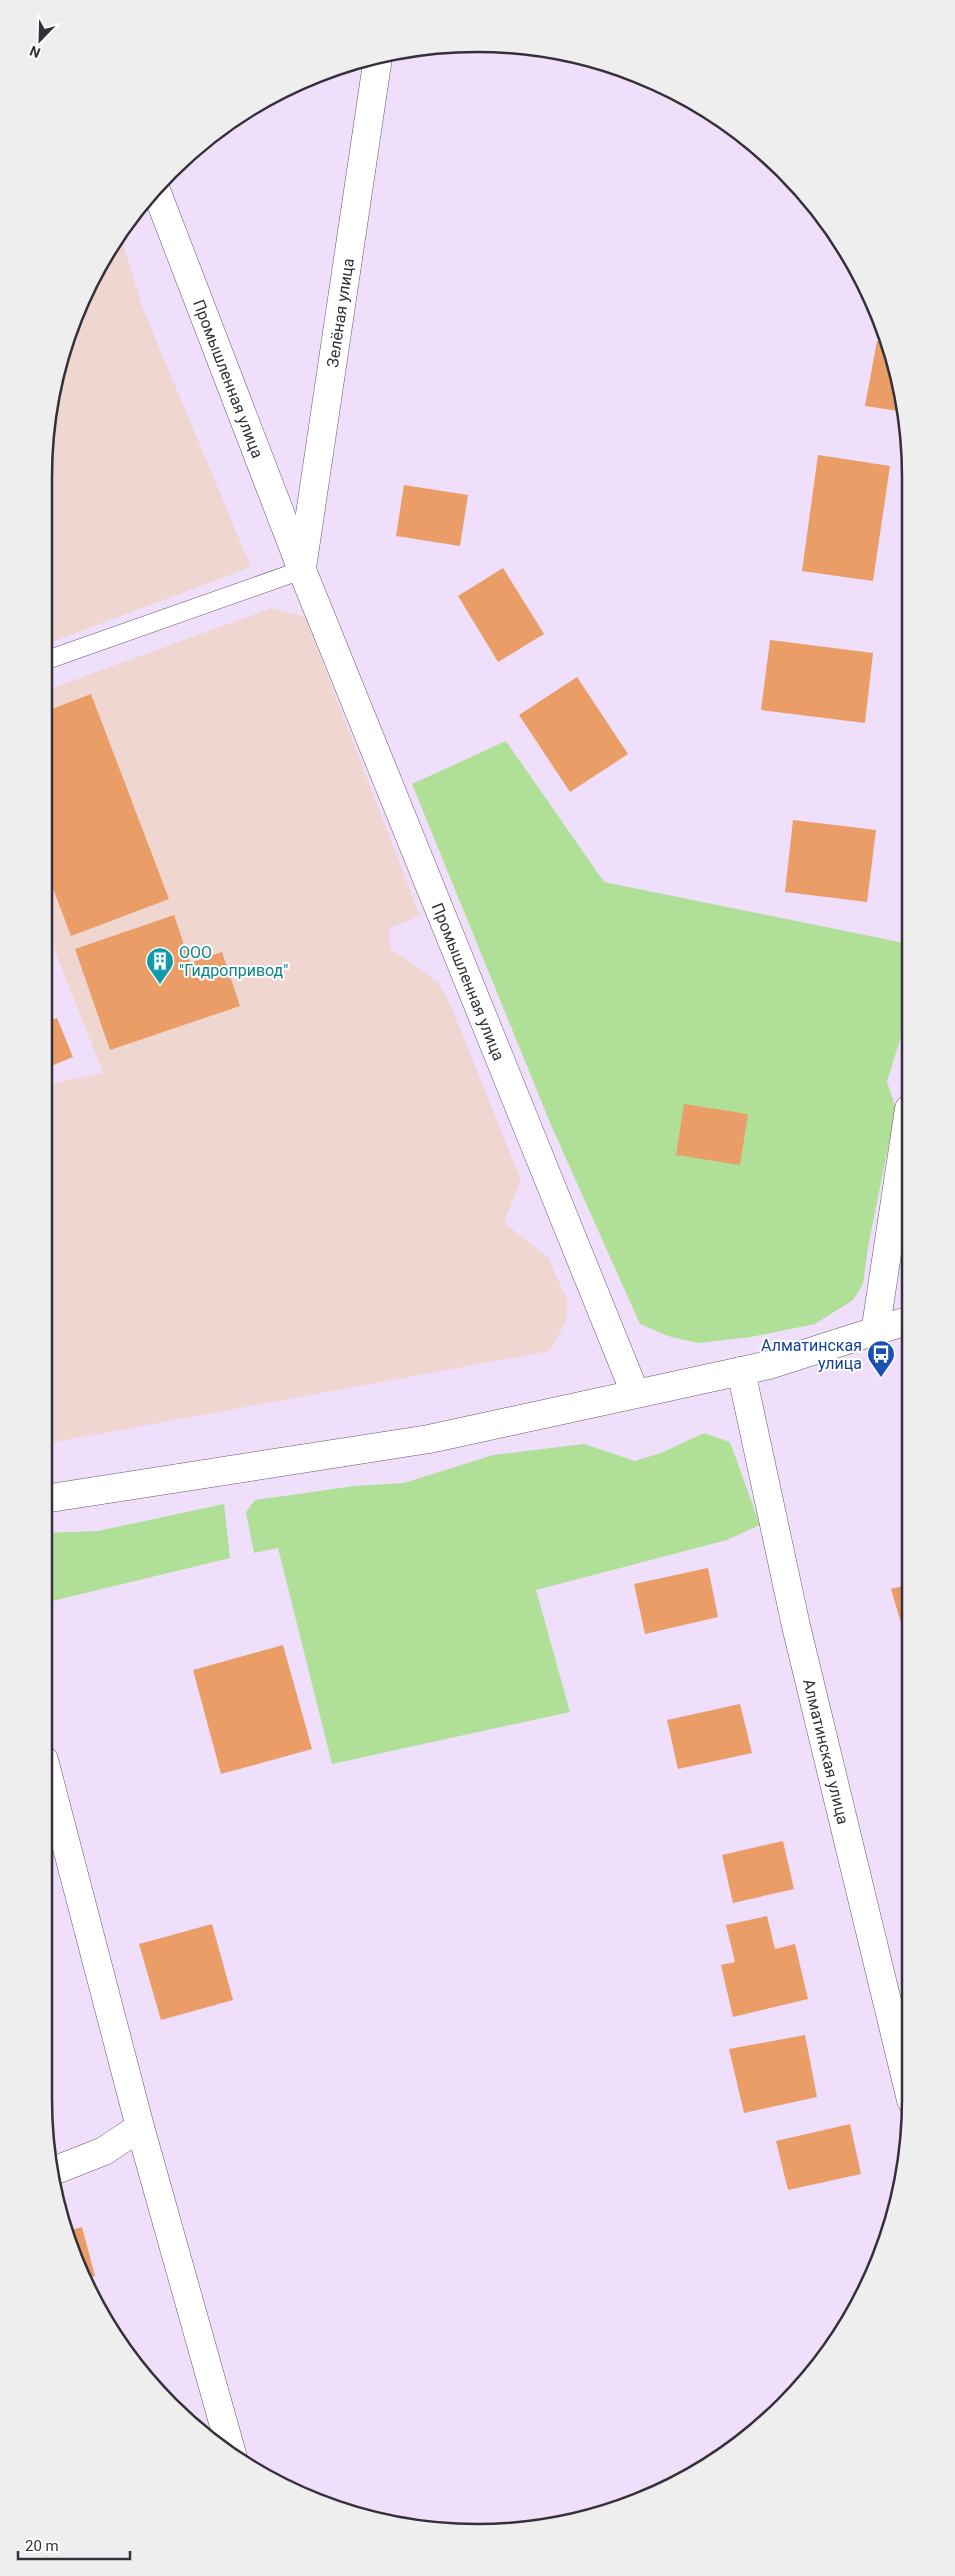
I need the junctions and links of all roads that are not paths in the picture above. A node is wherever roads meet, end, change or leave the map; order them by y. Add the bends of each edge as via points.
1 (377, 65) edge
2 (158, 196) edge
3 (302, 570) junction
4 (52, 658) edge
5 (902, 1155) edge
6 (902, 1323) edge
7 (875, 1333) junction
8 (741, 1371) junction
9 (635, 1393) junction
10 (52, 1498) edge
11 (52, 1791) edge
12 (902, 2063) edge
13 (140, 2127) junction
14 (59, 2169) edge
15 (229, 2443) edge

1 - 3 street, Зелёная улица
2 - 3 street, Промышленная улица
3 - 4 lane
3 - 9 street, Промышленная улица
5 - 7 street
6 - 7 street
7 - 8 street
8 - 9 street
8 - 12 street, Алматинская улица via 796,1626
9 - 10 street via 429,1439
11 - 13 street
13 - 14 street via 104,2151
13 - 15 street

